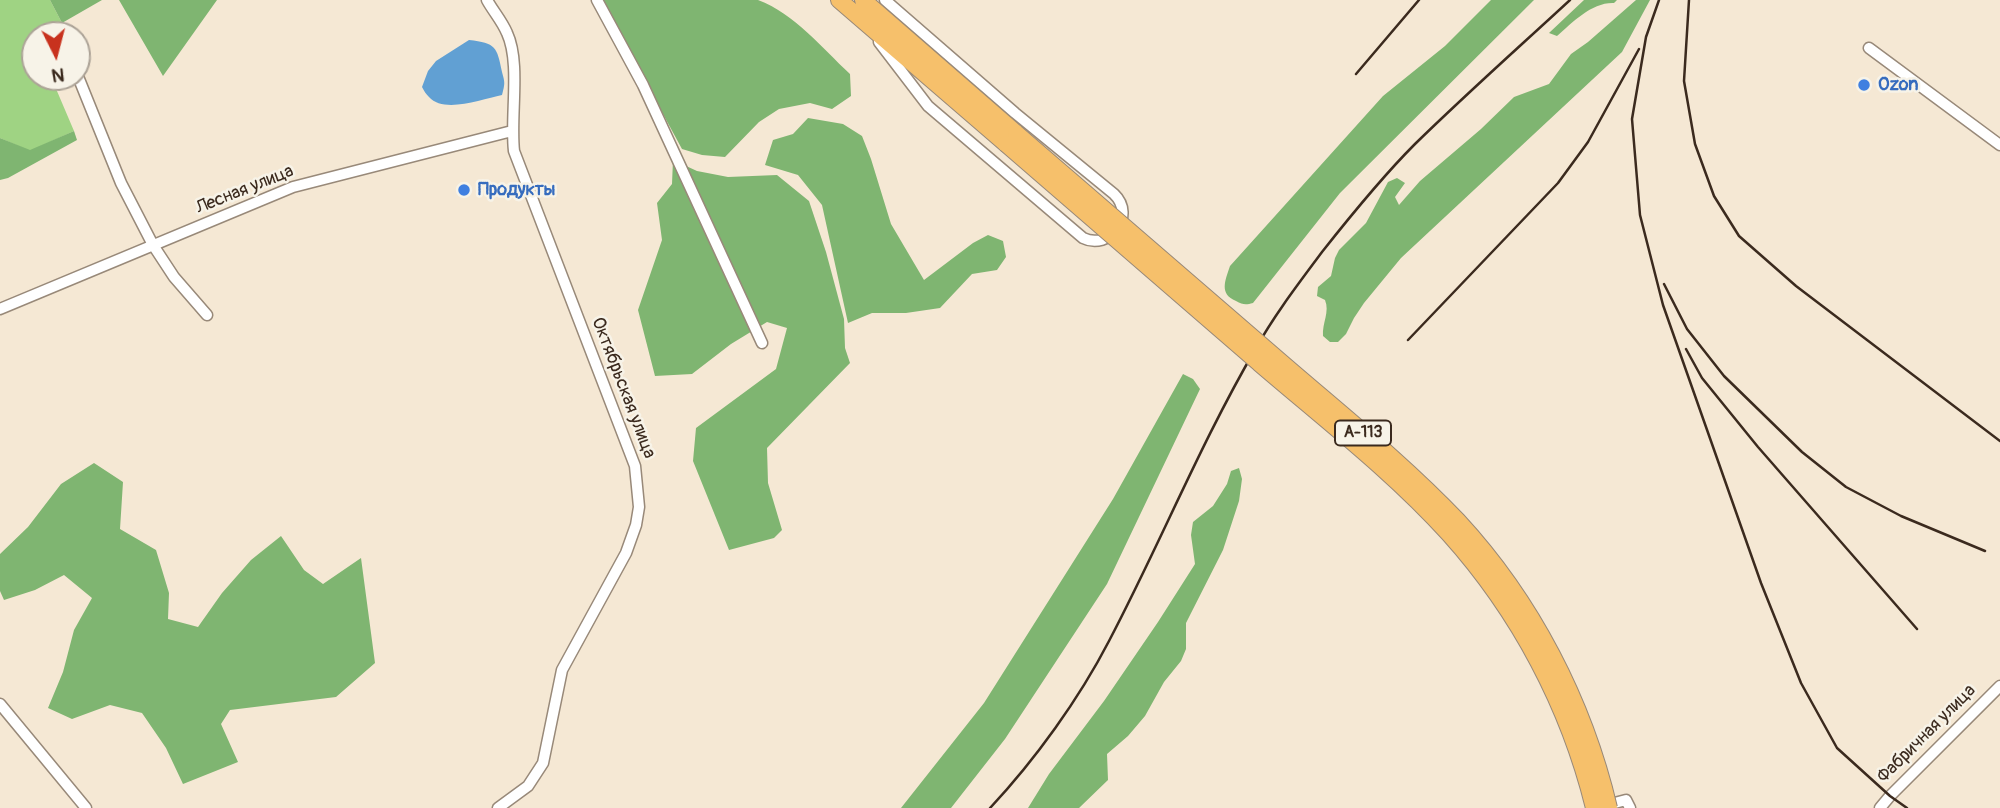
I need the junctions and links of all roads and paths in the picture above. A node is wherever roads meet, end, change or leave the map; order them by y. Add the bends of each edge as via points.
1 (487, 0) edge
2 (597, 0) edge
3 (839, 0) edge
4 (863, 0) edge
5 (885, 0) edge
6 (904, 16) junction
7 (1869, 48) dead end
8 (940, 67) junction
9 (84, 91) edge
10 (512, 131) junction
11 (1011, 139) junction
12 (2000, 145) edge
13 (153, 245) junction
14 (0, 309) edge
15 (207, 315) dead end
16 (762, 342) dead end
17 (2000, 686) edge
18 (0, 704) edge
19 (86, 808) edge
20 (498, 808) edge
21 (1594, 808) edge
22 (1609, 808) edge
23 (1630, 808) edge
24 (1880, 808) edge

1 - 10 street, Октябрьская улица via 513,53
2 - 16 street via 643,85
3 - 6 street via 944,121 1083,238 1101,240 1112,233 1123,216 1119,198
3 - 11 highway, А-113
4 - 8 highway, А-113
5 - 6 street
6 - 8 street
7 - 12 street
8 - 11 highway, А-113
9 - 13 street via 121,183
10 - 13 street, Лесная улица via 293,187
10 - 20 street, Октябрьская улица via 514,151 635,466 639,507 626,554 562,670 543,763 528,786
11 - 21 highway, А-113, bridge via 1447,533 1495,592 1530,646 1566,721
11 - 22 highway, А-113, bridge via 1379,447 1459,522 1526,610 1555,660 1584,725
13 - 14 street, Лесная улица
13 - 15 street
17 - 24 street, Фабричная улица
18 - 19 street
21 - 23 street via 1626,800

